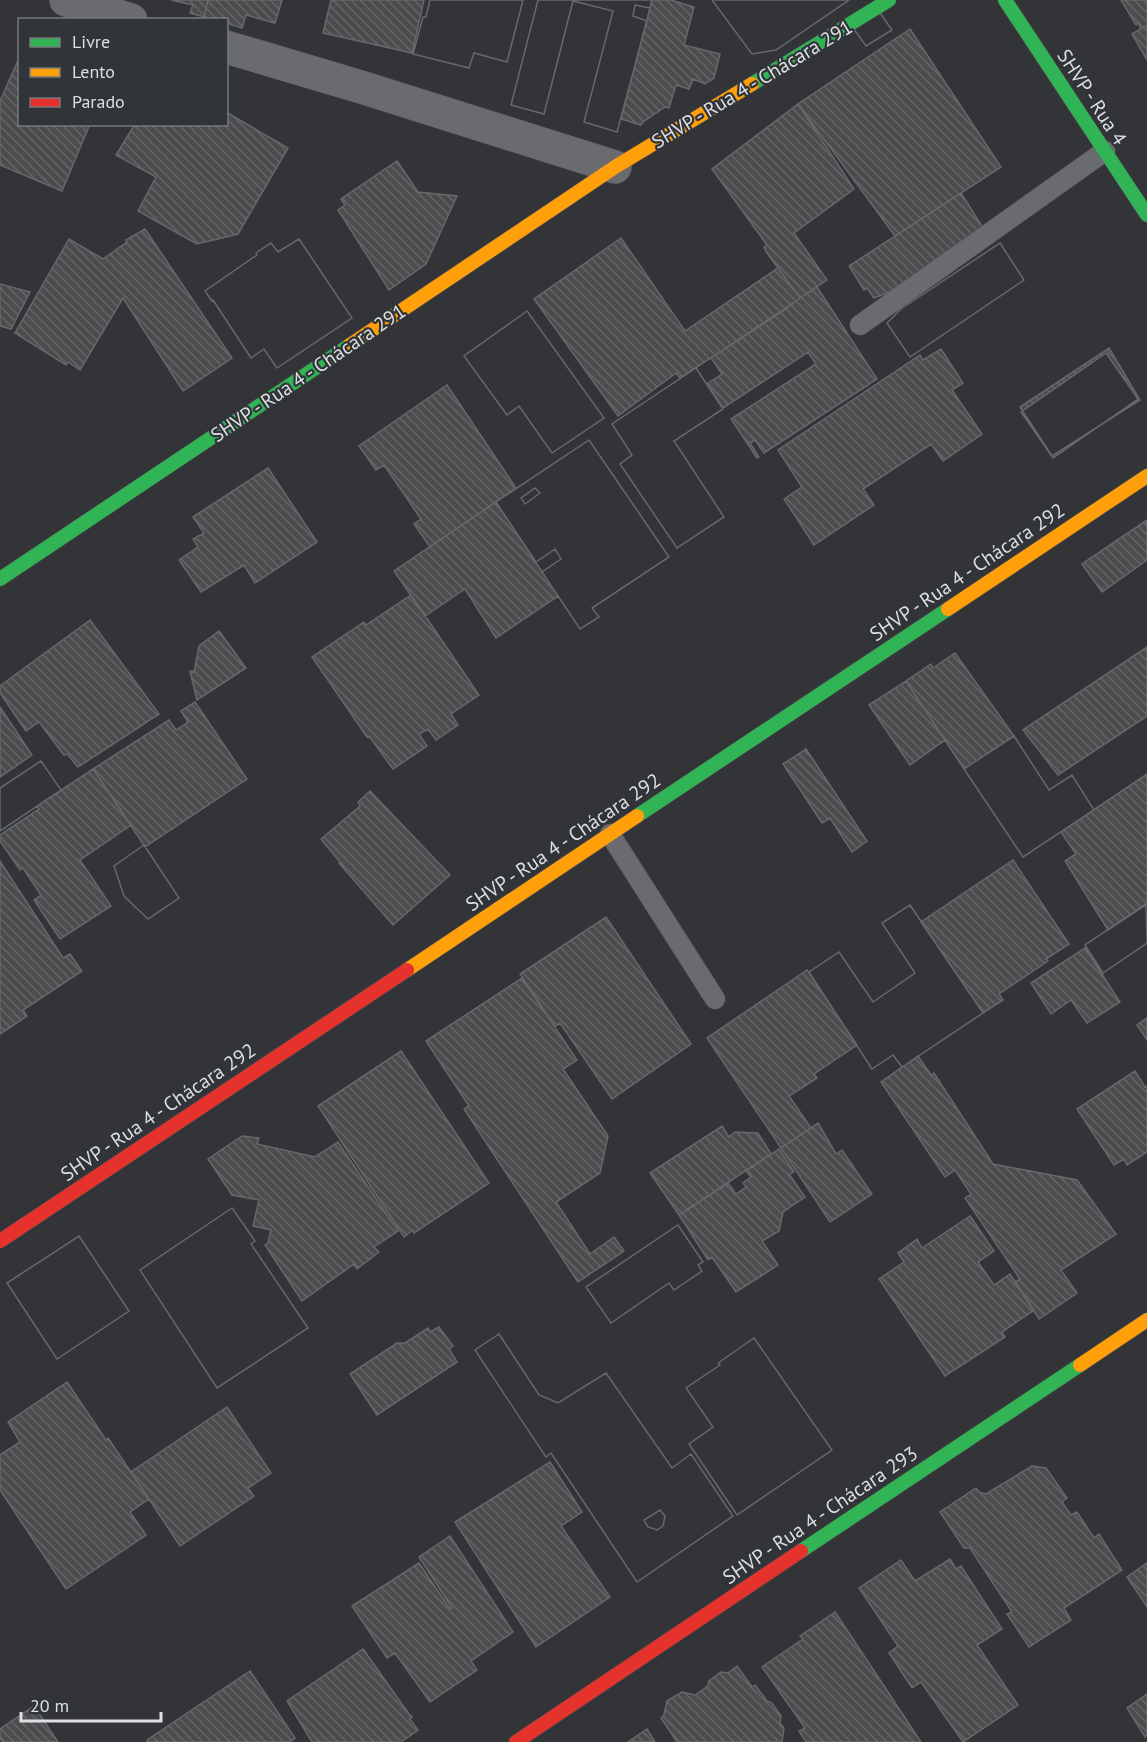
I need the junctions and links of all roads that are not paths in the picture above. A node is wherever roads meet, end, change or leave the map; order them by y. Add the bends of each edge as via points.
1 (66, 0) edge
2 (890, 0) edge
3 (1005, 0) edge
4 (124, 18) edge
5 (228, 49) edge
6 (1104, 151) junction
7 (615, 167) junction
8 (1147, 215) edge
9 (860, 325) dead end
10 (1147, 476) edge
11 (0, 579) edge
12 (610, 834) junction
13 (715, 999) dead end
14 (0, 1241) edge
15 (1147, 1320) edge
16 (516, 1742) edge

1 - 4 street
2 - 7 street, SHVP - Rua 4 - Chácara 291
3 - 6 street, SHVP - Rua 4
5 - 7 street
6 - 8 street, SHVP - Rua 4
6 - 9 lane
7 - 11 street, SHVP - Rua 4 - Chácara 291
10 - 12 street, SHVP - Rua 4 - Chácara 292
12 - 13 lane
12 - 14 street, SHVP - Rua 4 - Chácara 292
15 - 16 street, SHVP - Rua 4 - Chácara 293

